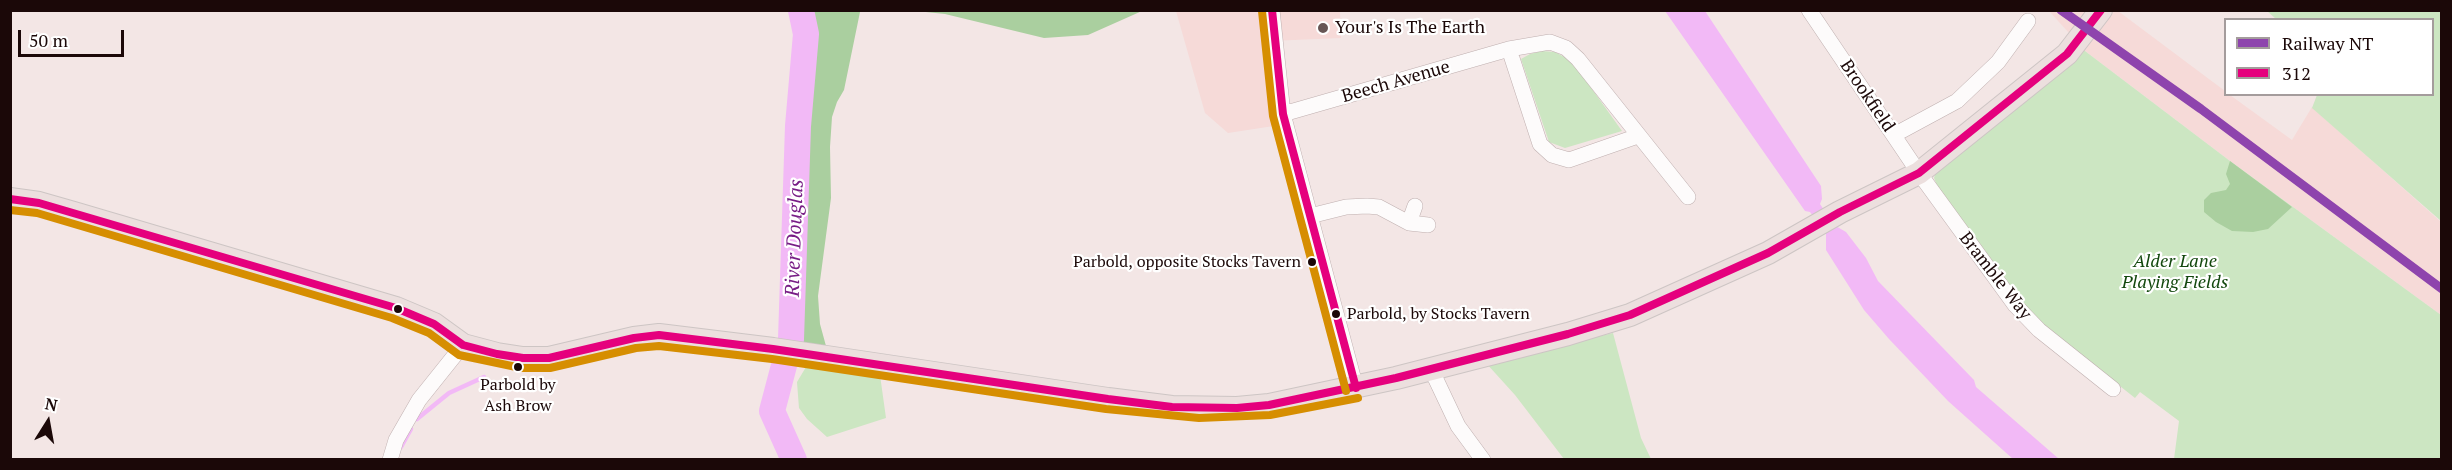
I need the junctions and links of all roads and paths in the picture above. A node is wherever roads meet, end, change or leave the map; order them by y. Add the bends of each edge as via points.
1 (2101, 10) edge
2 (1272, 11) edge
3 (1816, 13) edge
4 (2028, 21) dead end
5 (1509, 49) junction
6 (1283, 114) junction
7 (1894, 135) junction
8 (1638, 136) junction
9 (1919, 173) junction
10 (1688, 197) dead end
11 (10, 199) edge
12 (1415, 207) dead end
13 (1310, 216) junction
14 (1409, 223) junction
15 (1428, 225) dead end
16 (463, 345) junction
17 (1431, 369) junction
18 (1356, 388) junction
19 (2113, 389) dead end
20 (390, 459) edge
21 (1483, 459) edge

1 - 9 highway via 2067,54
2 - 6 street
3 - 7 street, Brookfield
4 - 7 street via 1998,62 1957,101
5 - 6 street, Beech Avenue
5 - 8 street, Beech Avenue via 1550,42 1566,48
5 - 8 street via 1540,144 1552,155 1569,160
6 - 13 street
7 - 9 street, Brookfield
8 - 10 street, Beech Avenue
9 - 17 highway via 1759,256 1630,315
9 - 19 street, Bramble Way via 2014,304 2039,330
11 - 16 highway via 39,203 396,308 434,324
12 - 14 street
13 - 14 street via 1367,206 1379,207
13 - 18 street
14 - 15 street
16 - 18 highway via 523,358 549,358 659,335 1172,407 1269,405
16 - 20 street via 419,400
17 - 18 highway
17 - 21 street via 1458,426

